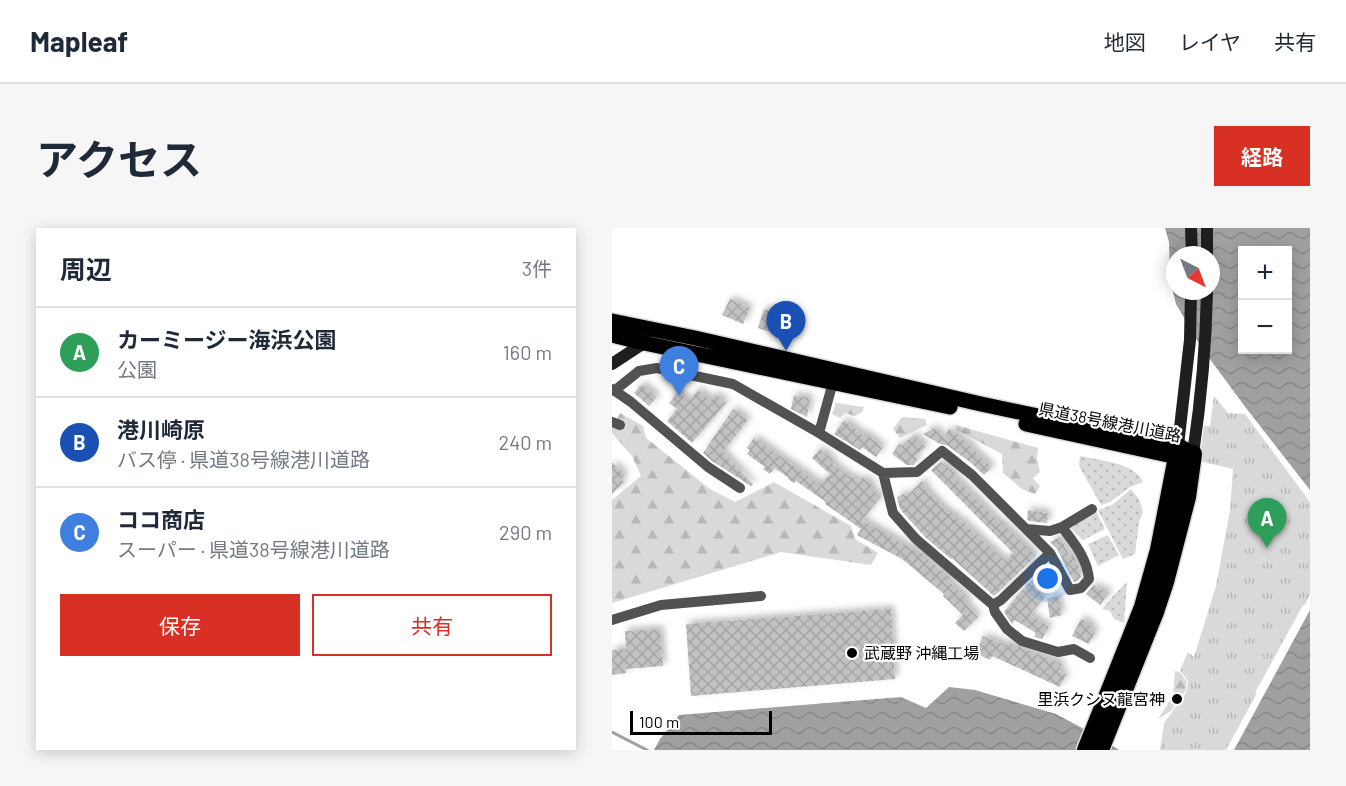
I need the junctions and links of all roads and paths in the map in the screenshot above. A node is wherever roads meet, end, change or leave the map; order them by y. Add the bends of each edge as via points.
1 (1191, 228) edge
2 (1207, 228) edge
3 (1192, 246) edge
4 (1207, 246) edge
5 (1191, 300) edge
6 (1207, 300) edge
7 (612, 321) edge
8 (660, 331) junction
9 (612, 335) edge
10 (644, 343) junction
11 (612, 364) edge
12 (833, 382) junction
13 (613, 390) edge
14 (819, 433) junction
15 (1183, 453) junction
16 (883, 473) junction
17 (740, 488) dead end
18 (1092, 509) dead end
19 (1062, 527) junction
20 (1026, 529) junction
21 (1050, 553) junction
22 (761, 596) dead end
23 (993, 604) junction
24 (612, 620) edge
25 (1090, 658) dead end
26 (1112, 702) junction
27 (1086, 750) edge
28 (1100, 750) edge

1 - 3 street
2 - 4 street
5 - 15 street
6 - 15 street via 1198,423
7 - 8 main road, 県道38号線港川道路
8 - 10 street
8 - 15 main road, 県道38号線港川道路
9 - 10 main road, 県道38号線港川道路
10 - 11 street
10 - 12 main road, 県道38号線港川道路
12 - 14 street
12 - 15 main road, 県道38号線港川道路
13 - 14 street via 639,371 657,368 733,384
13 - 17 street
14 - 16 street
15 - 26 highway via 1152,579
16 - 20 street via 917,472 942,451
16 - 23 street via 893,513 916,539
18 - 19 street
19 - 20 street via 1050,531
19 - 21 street via 1088,568 1086,584 1070,590
20 - 21 street
21 - 23 street
22 - 24 street via 661,605
23 - 25 street via 1007,629 1022,641 1058,652 1074,649
26 - 27 highway
26 - 28 highway

